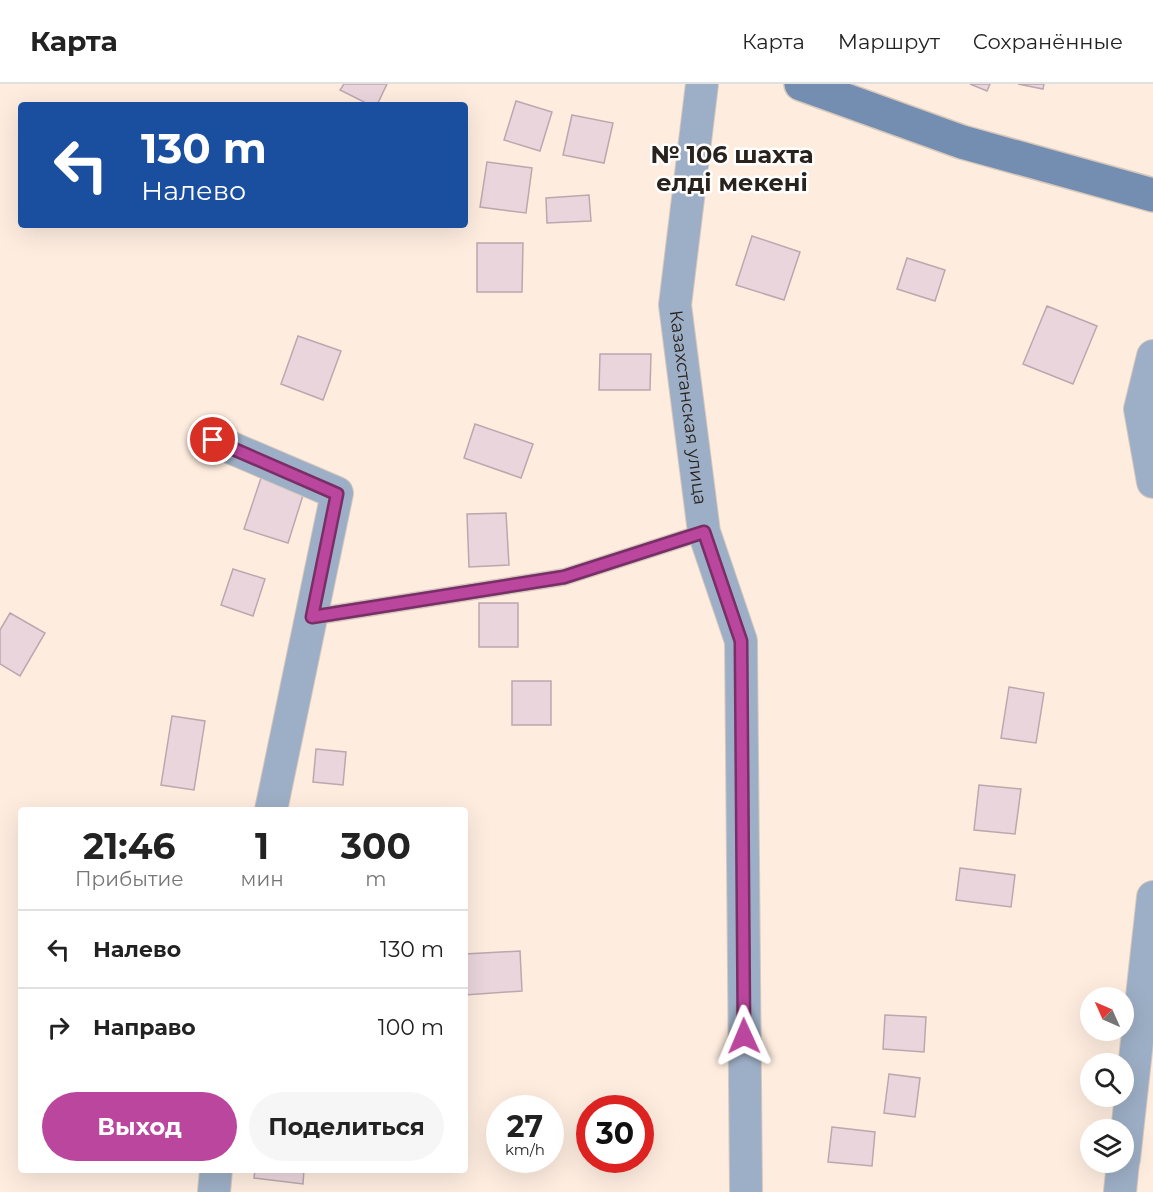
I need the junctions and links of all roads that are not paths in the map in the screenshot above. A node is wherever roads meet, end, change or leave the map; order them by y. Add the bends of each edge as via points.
1 (702, 84) edge
2 (801, 84) edge
3 (1153, 195) edge
4 (1153, 356) edge
5 (213, 440) dead end
6 (1153, 482) edge
7 (704, 532) junction
8 (312, 617) junction
9 (272, 807) edge
10 (1153, 897) edge
11 (1128, 1119) edge
12 (216, 1173) edge
13 (1122, 1173) edge
14 (214, 1192) edge
15 (746, 1192) edge
16 (1120, 1192) edge

1 - 7 street, Казахстанская улица via 675,305
2 - 3 main road via 962,142
4 - 6 street via 1140,409
5 - 8 street via 337,494
7 - 8 lane via 564,577
7 - 15 street, Казахстанская улица via 741,641
8 - 9 street
10 - 11 street
12 - 14 street
13 - 16 street

